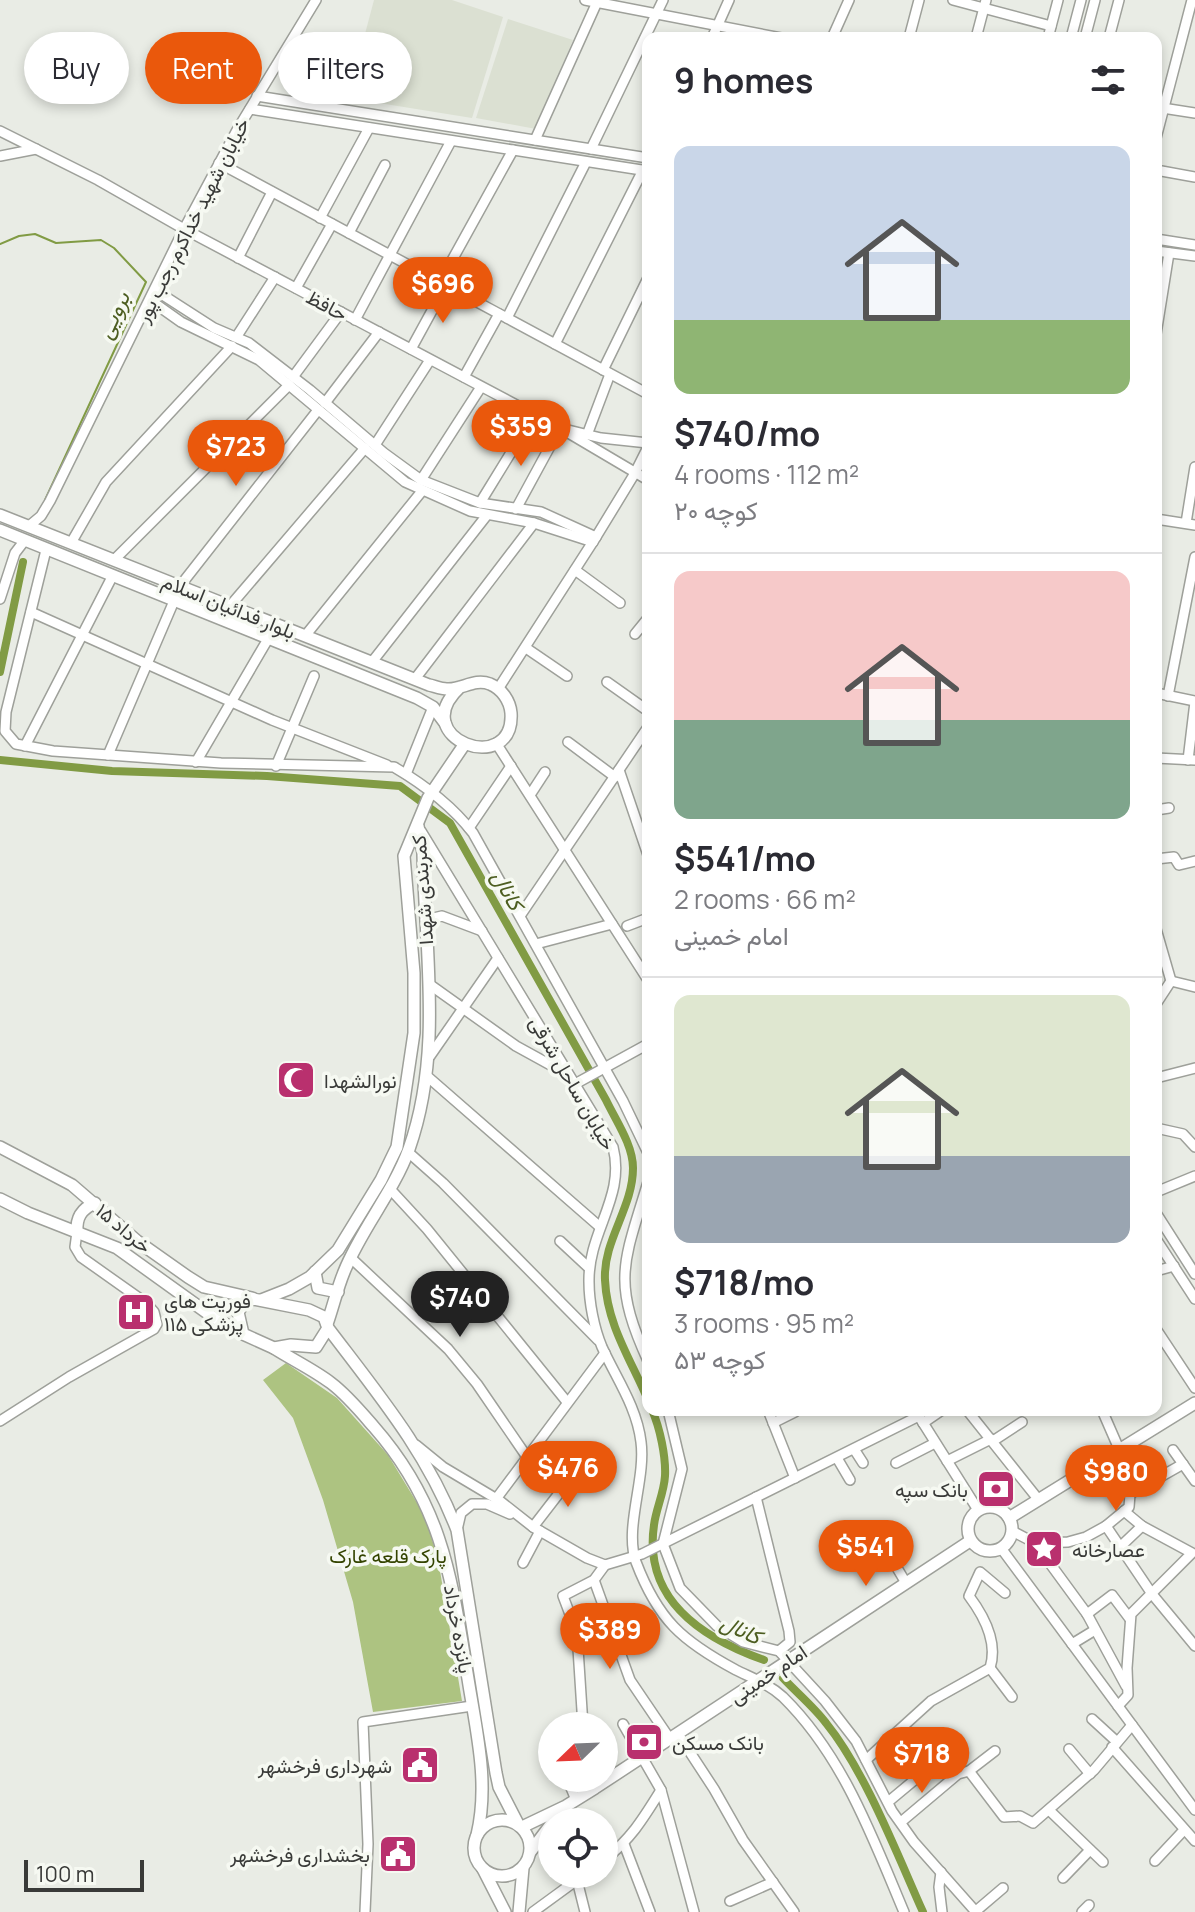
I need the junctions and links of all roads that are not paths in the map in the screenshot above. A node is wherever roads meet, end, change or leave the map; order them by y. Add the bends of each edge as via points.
1 (316, 0) edge
2 (585, 0) edge
3 (663, 0) edge
4 (729, 0) edge
5 (849, 0) edge
6 (919, 0) edge
7 (953, 0) edge
8 (1058, 0) edge
9 (1081, 0) edge
10 (1095, 0) edge
11 (1119, 0) edge
12 (1192, 0) edge
13 (598, 1) edge
14 (985, 4) edge
15 (657, 14) junction
16 (718, 26) junction
17 (1051, 26) junction
18 (648, 32) edge
19 (715, 32) edge
20 (742, 32) edge
21 (835, 32) edge
22 (911, 32) edge
23 (978, 32) edge
24 (1050, 32) edge
25 (1073, 32) edge
26 (1087, 32) edge
27 (1111, 32) edge
28 (642, 45) edge
29 (262, 88) edge
30 (262, 97) edge
31 (1162, 101) edge
32 (253, 104) edge
33 (324, 106) junction
34 (1162, 108) edge
35 (250, 109) junction
36 (1195, 113) edge
37 (324, 121) junction
38 (369, 128) junction
39 (0, 131) edge
40 (495, 134) junction
41 (535, 140) junction
42 (451, 141) junction
43 (493, 147) junction
44 (36, 149) junction
45 (591, 149) junction
46 (513, 150) junction
47 (0, 156) edge
48 (642, 157) edge
49 (586, 162) junction
50 (219, 163) junction
51 (385, 165) dead end
52 (642, 171) edge
53 (1162, 171) edge
54 (642, 177) edge
55 (1195, 177) edge
56 (272, 192) junction
57 (320, 218) junction
58 (332, 224) junction
59 (184, 229) junction
60 (349, 233) junction
61 (1162, 240) edge
62 (1195, 245) edge
63 (1162, 252) edge
64 (1169, 253) junction
65 (390, 255) junction
66 (1195, 256) edge
67 (238, 258) junction
68 (275, 277) junction
69 (443, 284) junction
70 (296, 288) junction
71 (155, 290) junction
72 (642, 292) edge
73 (1162, 297) edge
74 (150, 300) junction
75 (341, 312) junction
76 (503, 316) junction
77 (355, 320) junction
78 (379, 332) junction
79 (234, 341) junction
80 (555, 344) junction
81 (411, 349) junction
82 (430, 360) junction
83 (607, 372) junction
84 (464, 377) junction
85 (291, 381) junction
86 (481, 387) junction
87 (642, 391) edge
88 (322, 406) junction
89 (534, 415) junction
90 (560, 428) junction
91 (587, 435) junction
92 (642, 444) edge
93 (370, 447) junction
94 (642, 458) edge
95 (1195, 467) edge
96 (635, 473) junction
97 (642, 477) edge
98 (421, 485) junction
99 (480, 503) junction
100 (516, 509) junction
101 (0, 515) edge
102 (487, 515) junction
103 (1162, 520) edge
104 (534, 523) junction
105 (1190, 524) edge
106 (29, 526) junction
107 (0, 530) edge
108 (595, 539) junction
109 (25, 540) junction
110 (71, 543) junction
111 (46, 550) junction
112 (1195, 557) edge
113 (114, 560) junction
114 (575, 570) junction
115 (112, 577) junction
116 (180, 586) junction
117 (1, 593) edge
118 (174, 601) junction
119 (620, 603) dead end
120 (230, 606) junction
121 (31, 612) junction
122 (642, 625) edge
123 (635, 634) dead end
124 (82, 635) junction
125 (305, 636) junction
126 (268, 639) junction
127 (526, 648) junction
128 (372, 662) junction
129 (147, 664) junction
130 (314, 676) dead end
131 (567, 676) dead end
132 (415, 679) junction
133 (607, 682) dead end
134 (460, 687) junction
135 (498, 689) junction
136 (1162, 694) edge
137 (1168, 696) junction
138 (231, 702) junction
139 (1195, 702) edge
140 (433, 707) junction
141 (642, 707) edge
142 (447, 725) junction
143 (293, 728) junction
144 (642, 736) edge
145 (568, 742) dead end
146 (496, 743) junction
147 (464, 745) junction
148 (25, 746) junction
149 (108, 755) junction
150 (1162, 758) edge
151 (1192, 760) edge
152 (196, 762) junction
153 (276, 766) junction
154 (511, 766) junction
155 (394, 767) junction
156 (545, 772) dead end
157 (617, 773) junction
158 (406, 774) junction
159 (530, 795) junction
160 (429, 796) junction
161 (1169, 808) dead end
162 (1162, 809) edge
163 (419, 822) junction
164 (469, 828) junction
165 (642, 839) edge
166 (565, 851) junction
167 (1162, 858) edge
168 (1195, 861) edge
169 (520, 916) junction
170 (425, 920) junction
171 (642, 920) edge
172 (612, 924) junction
173 (627, 926) dead end
174 (482, 931) junction
175 (536, 944) junction
176 (1162, 950) edge
177 (498, 958) junction
178 (642, 971) edge
179 (1171, 981) junction
180 (429, 984) junction
181 (1195, 987) edge
182 (1162, 995) edge
183 (463, 1008) junction
184 (642, 1048) edge
185 (430, 1056) junction
186 (1195, 1068) edge
187 (602, 1069) junction
188 (1162, 1076) edge
189 (428, 1077) junction
190 (578, 1083) junction
191 (1162, 1129) edge
192 (642, 1142) edge
193 (0, 1147) edge
194 (1195, 1147) edge
195 (408, 1152) junction
196 (1195, 1176) edge
197 (391, 1190) junction
198 (1162, 1190) edge
199 (0, 1199) edge
200 (642, 1200) edge
201 (95, 1203) junction
202 (1162, 1222) edge
203 (600, 1227) junction
204 (77, 1232) junction
205 (560, 1241) dead end
206 (1162, 1248) edge
207 (351, 1258) junction
208 (1174, 1266) junction
209 (589, 1268) junction
210 (1162, 1269) edge
211 (1194, 1270) edge
212 (315, 1272) junction
213 (338, 1292) junction
214 (1195, 1299) edge
215 (256, 1300) junction
216 (327, 1326) junction
217 (243, 1334) junction
218 (1162, 1338) edge
219 (600, 1343) junction
220 (642, 1344) edge
221 (274, 1348) junction
222 (605, 1353) junction
223 (1195, 1388) edge
224 (567, 1402) junction
225 (1195, 1403) edge
226 (669, 1416) edge
227 (770, 1416) edge
228 (787, 1416) edge
229 (919, 1416) edge
230 (972, 1416) edge
231 (1105, 1416) edge
232 (0, 1421) edge
233 (1022, 1422) dead end
234 (773, 1423) junction
235 (992, 1440) junction
236 (412, 1442) junction
237 (935, 1443) junction
238 (543, 1446) dead end
239 (854, 1449) junction
240 (1119, 1449) junction
241 (1173, 1450) dead end
242 (527, 1457) junction
243 (837, 1458) junction
244 (1101, 1459) junction
245 (947, 1461) junction
246 (863, 1463) dead end
247 (896, 1463) dead end
248 (1183, 1464) junction
249 (577, 1470) dead end
250 (795, 1478) junction
251 (850, 1480) dead end
252 (1195, 1481) edge
253 (1130, 1494) junction
254 (756, 1497) junction
255 (496, 1499) junction
256 (1038, 1499) junction
257 (978, 1510) junction
258 (1124, 1511) junction
259 (521, 1518) junction
260 (1009, 1518) junction
261 (1106, 1526) junction
262 (1142, 1526) junction
263 (537, 1529) junction
264 (457, 1530) junction
265 (1012, 1531) junction
266 (970, 1541) junction
267 (1035, 1543) junction
268 (663, 1544) junction
269 (884, 1546) dead end
270 (1120, 1547) junction
271 (1001, 1548) junction
272 (1194, 1553) edge
273 (638, 1556) junction
274 (523, 1563) dead end
275 (605, 1565) junction
276 (594, 1580) junction
277 (906, 1583) junction
278 (1005, 1593) dead end
279 (1152, 1594) junction
280 (1087, 1614) junction
281 (1130, 1619) junction
282 (1095, 1630) junction
283 (1072, 1644) junction
284 (1195, 1646) edge
285 (782, 1659) junction
286 (990, 1668) junction
287 (762, 1678) junction
288 (1127, 1689) junction
289 (1012, 1697) dead end
290 (472, 1706) junction
291 (1118, 1706) junction
292 (582, 1712) edge
293 (1092, 1719) dead end
294 (623, 1724) dead end
295 (1132, 1725) junction
296 (674, 1737) junction
297 (1114, 1744) junction
298 (1069, 1749) dead end
299 (995, 1751) dead end
300 (644, 1756) junction
301 (866, 1760) junction
302 (936, 1762) dead end
303 (618, 1770) edge
304 (969, 1771) junction
305 (1090, 1774) junction
306 (661, 1790) junction
307 (569, 1792) edge
308 (584, 1792) edge
309 (888, 1802) junction
310 (571, 1803) junction
311 (1193, 1803) edge
312 (566, 1808) edge
313 (1050, 1811) junction
314 (901, 1822) junction
315 (520, 1826) junction
316 (1184, 1830) junction
317 (477, 1835) junction
318 (1195, 1841) edge
319 (538, 1842) edge
320 (624, 1844) junction
321 (618, 1849) edge
322 (1090, 1850) junction
323 (531, 1852) junction
324 (1155, 1861) dead end
325 (1103, 1862) dead end
326 (483, 1868) junction
327 (523, 1868) junction
328 (941, 1872) junction
329 (1063, 1878) dead end
330 (773, 1882) junction
331 (566, 1888) edge
332 (582, 1888) edge
333 (1003, 1888) dead end
334 (730, 1901) dead end
335 (365, 1912) edge
336 (505, 1912) edge
337 (519, 1912) edge
338 (533, 1912) edge
339 (585, 1912) edge
340 (650, 1912) edge
341 (694, 1912) edge
342 (794, 1912) edge
343 (904, 1912) edge
344 (942, 1912) edge
345 (976, 1912) edge

1 - 29 street, خیابان شهید خداکرم رجب پور
2 - 13 street
3 - 15 street
4 - 16 street
5 - 21 street
6 - 22 street
7 - 14 street
8 - 17 street
9 - 25 street
10 - 26 street
11 - 27 street
12 - 31 street
13 - 15 street
13 - 41 street
14 - 17 street
14 - 23 street
15 - 16 street
15 - 18 street
16 - 19 street
16 - 20 street
17 - 24 street
28 - 45 street
30 - 33 street
32 - 35 street, خیابان شهید خداکرم رجب پور
33 - 37 street
33 - 40 street
34 - 36 street
35 - 37 street
35 - 50 street, خیابان شهید خداکرم رجب پور
37 - 38 street
38 - 42 street
38 - 57 street
39 - 44 street, حافظ
40 - 41 street
40 - 43 street
41 - 45 street
42 - 43 street
42 - 65 street
43 - 46 street
44 - 47 street
44 - 59 street, حافظ
45 - 48 street
46 - 49 street
46 - 69 street
49 - 52 street
49 - 76 street
50 - 56 street
50 - 59 street, خیابان شهید خداکرم رجب پور
51 - 60 street
53 - 55 street
54 - 80 street
56 - 57 street
56 - 67 street
57 - 58 street
58 - 60 street
58 - 70 street
59 - 67 street, حافظ
59 - 71 street, خیابان شهید خداکرم رجب پور
60 - 65 street
61 - 62 street
63 - 64 street
64 - 66 street
64 - 73 street
65 - 69 street
65 - 77 street
67 - 68 street, حافظ
68 - 70 street, حافظ
68 - 79 street
69 - 76 street
69 - 81 street
70 - 75 street, حافظ
71 - 74 street, خیابان شهید خداکرم رجب پور
71 - 79 street
72 - 83 street
74 - 79 street via 181,322
74 - 106 street, خیابان شهید خداکرم رجب پور via 50,501
75 - 77 street, حافظ
75 - 85 street
76 - 80 street
76 - 84 street
77 - 78 street, حافظ
78 - 81 street, حافظ
78 - 88 street
79 - 85 street
79 - 110 street via 106,482
80 - 83 street
81 - 82 street, حافظ
82 - 84 street, حافظ
82 - 93 street
83 - 87 street
83 - 91 street
84 - 86 street, حافظ
85 - 88 street
85 - 113 street
86 - 89 street, حافظ
86 - 98 street
88 - 93 street
88 - 116 street
89 - 90 street, حافظ
89 - 99 street
90 - 91 street, حافظ
90 - 96 street
90 - 100 street
91 - 92 street, حافظ
93 - 98 street via 405,482
93 - 120 street
94 - 96 street
95 - 105 street
96 - 97 street
96 - 108 street
98 - 99 street
98 - 102 street
98 - 125 street
99 - 100 street
100 - 108 street via 551,516
101 - 106 main road, بلوار فدائیان اسلام
102 - 104 street
102 - 128 street
103 - 105 street
104 - 108 street
104 - 132 street
106 - 109 main road
106 - 110 main road, بلوار فدائیان اسلام
107 - 109 main road, بلوار فدائیان اسلام
108 - 114 street
109 - 111 main road, بلوار فدائیان اسلام
109 - 117 street
110 - 113 main road, بلوار فدائیان اسلام
111 - 115 main road, بلوار فدائیان اسلام
111 - 121 street
112 - 137 street
113 - 116 main road, بلوار فدائیان اسلام
114 - 119 street
114 - 127 street
115 - 118 main road, بلوار فدائیان اسلام
115 - 124 street
116 - 120 main road, بلوار فدائیان اسلام
118 - 126 main road, بلوار فدائیان اسلام
118 - 129 street
120 - 125 main road, بلوار فدائیان اسلام
121 - 124 street, خیابان ساحل شرقی
121 - 148 street via 5,731
122 - 123 street
124 - 129 street, خیابان ساحل شرقی
124 - 148 street
125 - 128 main road, بلوار فدائیان اسلام
126 - 138 street
126 - 140 main road, بلوار فدائیان اسلام
127 - 131 street
127 - 135 street
128 - 132 main road, بلوار فدائیان اسلام
129 - 138 street, خیابان ساحل شرقی
129 - 149 street
130 - 143 street
132 - 134 main road, بلوار فدائیان اسلام via 447,689
133 - 141 street
134 - 135 main road via 479,682
134 - 142 main road via 447,704
135 - 146 main road via 511,712 508,729
136 - 137 street
137 - 139 street
138 - 143 street, خیابان ساحل شرقی
138 - 152 street
139 - 151 street
140 - 142 main road, بلوار فدائیان اسلام
140 - 158 street
142 - 147 main road
143 - 153 street
143 - 155 street, خیابان ساحل شرقی
144 - 157 street
145 - 157 street
146 - 147 main road
146 - 154 street
147 - 160 main road
148 - 149 street
149 - 152 street
150 - 151 street
152 - 153 street
153 - 155 street
154 - 159 street
154 - 164 street
155 - 158 street, خیابان ساحل شرقی
156 - 159 street
157 - 165 street
157 - 166 street
158 - 160 street, خیابان ساحل شرقی
159 - 166 street
160 - 163 main road
160 - 164 street, خیابان ساحل شرقی via 458,814
161 - 162 street
163 - 170 main road, کمربندی شهدا
163 - 174 street, خیابان ساحل شرقی
163 - 212 main road, کمربندی شهدا via 404,856 414,1033 397,1147 338,1250
164 - 169 street, خیابان ساحل شرقی
166 - 169 street
166 - 172 street
167 - 168 street via 1174,857 1179,865
169 - 175 street, خیابان ساحل شرقی
170 - 174 street via 442,916
170 - 180 main road, کمربندی شهدا
171 - 173 street
172 - 175 street
172 - 178 street
174 - 177 street, خیابان ساحل شرقی
175 - 187 street, خیابان ساحل شرقی
176 - 179 street
177 - 183 street
177 - 190 street, خیابان ساحل شرقی
179 - 181 street
179 - 182 street
180 - 183 street
180 - 185 main road, کمربندی شهدا
183 - 185 street
183 - 190 street
184 - 187 street
185 - 189 main road, کمربندی شهدا
186 - 188 street
187 - 190 street
187 - 192 street, خیابان ساحل شرقی
189 - 195 main road, کمربندی شهدا
189 - 203 street
190 - 203 street, خیابان ساحل شرقی via 617,1163 617,1180
191 - 194 street via 1183,1134
193 - 201 main road, ۱۵ خرداد
195 - 197 main road, کمربندی شهدا
195 - 219 street
196 - 198 street
197 - 207 main road, کمربندی شهدا
197 - 224 street
199 - 204 main road, ۱۵ خرداد
200 - 220 street via 623,1274 624,1294
201 - 204 main road via 82,1211
201 - 215 main road, ۱۵ خرداد via 137,1241 204,1287
202 - 211 street
203 - 209 street, خیابان ساحل شرقی
204 - 217 main road, ۱۵ خرداد via 117,1248
204 - 232 street via 75,1247 81,1257 146,1303 157,1324
205 - 209 street
206 - 208 street
207 - 213 main road, کمربندی شهدا
207 - 242 street via 448,1349
208 - 210 street
208 - 214 street
209 - 219 street, خیابان ساحل شرقی
212 - 213 main road via 318,1288
212 - 215 main road, کمربندی شهدا via 289,1289
213 - 216 main road, کمربندی شهدا
215 - 216 main road, ۱۵ خرداد via 309,1310 324,1317
215 - 217 main road via 245,1302 238,1312
216 - 221 main road via 316,1347
216 - 236 main road, پانزده خرداد
217 - 221 main road, ۱۵ خرداد
218 - 223 street
219 - 222 street, خیابان ساحل شرقی
221 - 290 main road, پانزده خرداد via 332,1384 358,1409 423,1498 437,1528 453,1590
222 - 224 street
222 - 273 street, خیابان ساحل شرقی via 641,1438 633,1531
224 - 242 street
225 - 240 main road
226 - 268 street via 682,1469
227 - 234 street
228 - 234 street
229 - 237 street
229 - 239 street
230 - 235 street
231 - 240 street
233 - 235 street
234 - 250 street
235 - 245 street
235 - 256 street
236 - 255 street
236 - 264 main road, پانزده خرداد via 443,1493
237 - 245 street
237 - 247 street
238 - 242 street
239 - 243 street
239 - 246 street
240 - 244 main road
241 - 248 street
242 - 255 street
243 - 250 street
243 - 251 street
244 - 253 street
244 - 256 main road
245 - 257 street
248 - 252 street
248 - 253 street
249 - 263 street
250 - 254 street
253 - 258 street
254 - 268 street
254 - 285 street via 789,1631
255 - 259 street
256 - 260 main road
257 - 260 main road via 991,1507
257 - 266 main road via 969,1520
258 - 261 street
258 - 262 street
259 - 263 street
259 - 264 street via 487,1504 472,1504 461,1513
260 - 265 main road
261 - 267 street via 1068,1542
261 - 270 street
262 - 270 street
262 - 272 street
263 - 274 street
263 - 275 street
264 - 315 main road, پانزده خرداد via 496,1773
265 - 267 street
265 - 271 main road
266 - 271 main road via 981,1550
266 - 277 main road, امام خمینی
267 - 280 street
268 - 273 street
268 - 285 street via 680,1588 696,1607 743,1642
269 - 277 street
270 - 279 street
271 - 283 street
272 - 279 street
273 - 275 street
273 - 287 street, خیابان ساحل شرقی via 656,1605 679,1634 700,1650
275 - 276 street
276 - 292 street via 563,1596 577,1633
276 - 296 street via 630,1680
277 - 285 main road, امام خمینی
278 - 286 street via 980,1572 969,1596 987,1624
279 - 281 street
279 - 284 street
280 - 281 street via 1112,1595
280 - 282 street
281 - 288 street
282 - 283 street
282 - 288 street
283 - 291 street
285 - 287 main road, امام خمینی
285 - 301 street via 825,1701
286 - 289 street
286 - 301 street via 931,1701
287 - 296 main road, امام خمینی
287 - 343 street, خیابان ساحل شرقی via 824,1744 868,1826
288 - 291 street
290 - 317 main road, پانزده خرداد via 481,1757
290 - 335 street via 363,1722
291 - 295 street
293 - 297 street
294 - 300 street
295 - 297 street
295 - 311 street
296 - 300 main road, امام خمینی
296 - 330 street
297 - 305 street
297 - 316 street
298 - 305 street
299 - 304 street
300 - 303 main road, امام خمینی
300 - 306 street
301 - 309 street
302 - 309 street
304 - 313 street via 1004,1817 1020,1816 1033,1823
304 - 314 street via 958,1774
305 - 313 street
306 - 320 street
306 - 341 street
307 - 310 street
308 - 310 main road, امام خمینی
309 - 314 street
310 - 312 main road, امام خمینی
310 - 315 main road, امام خمینی
313 - 322 street
314 - 328 street
315 - 317 main road via 495,1820
315 - 323 main road
316 - 318 street
316 - 324 street
317 - 326 main road via 474,1853
319 - 323 main road, امام خمینی
320 - 321 street
320 - 340 street
322 - 325 street
322 - 329 street
323 - 327 main road
326 - 327 main road via 498,1876
326 - 336 main road
327 - 337 main road
328 - 344 street
328 - 345 street
330 - 334 street
330 - 342 street
331 - 338 street
332 - 339 street
333 - 345 street

